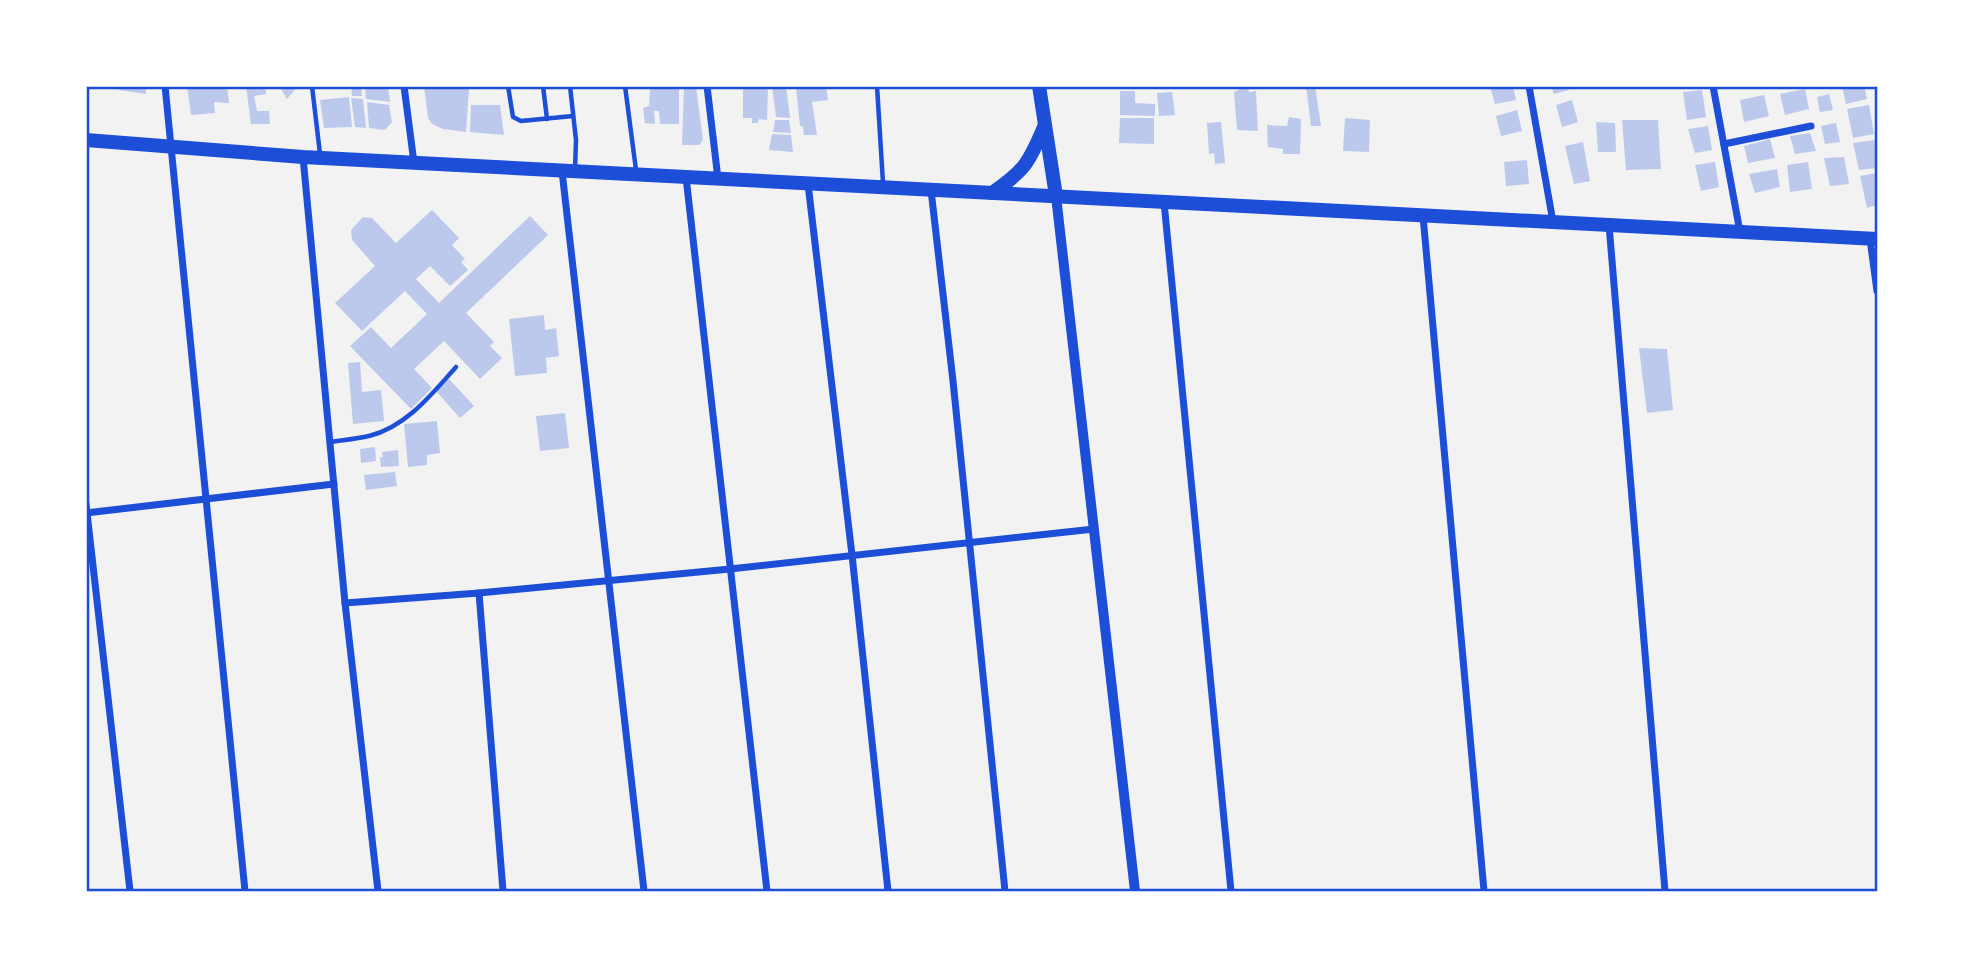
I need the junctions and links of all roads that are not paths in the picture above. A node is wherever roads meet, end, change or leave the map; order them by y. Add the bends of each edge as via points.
1 (165, 86) edge
2 (312, 86) edge
3 (404, 86) edge
4 (508, 86) edge
5 (543, 86) edge
6 (569, 86) edge
7 (625, 86) edge
8 (707, 86) edge
9 (877, 86) edge
10 (1039, 86) edge
11 (1529, 86) edge
12 (1713, 86) edge
13 (573, 116) junction
14 (547, 119) junction
15 (1044, 126) junction
16 (1811, 126) dead end
17 (86, 140) edge
18 (1724, 144) junction
19 (172, 146) junction
20 (303, 157) junction
21 (320, 158) junction
22 (414, 163) junction
23 (569, 171) junction
24 (637, 174) junction
25 (686, 177) junction
26 (718, 179) junction
27 (808, 183) junction
28 (883, 187) junction
29 (931, 190) junction
30 (992, 193) junction
31 (1056, 196) junction
32 (1164, 202) junction
33 (1423, 215) junction
34 (1552, 222) junction
35 (1609, 225) junction
36 (1740, 232) junction
37 (1874, 239) edge
38 (1877, 291) edge
39 (456, 367) dead end
40 (330, 442) junction
41 (334, 484) junction
42 (207, 499) junction
43 (86, 504) edge
44 (86, 513) edge
45 (1094, 529) junction
46 (970, 541) junction
47 (852, 555) junction
48 (730, 569) junction
49 (608, 581) junction
50 (479, 593) junction
51 (345, 603) junction
52 (130, 891) edge
53 (245, 891) edge
54 (378, 891) edge
55 (503, 891) edge
56 (644, 891) edge
57 (767, 891) edge
58 (887, 891) edge
59 (1005, 891) edge
60 (1135, 891) edge
61 (1231, 891) edge
62 (1484, 891) edge
63 (1664, 891) edge

1 - 19 street
2 - 21 lane
3 - 22 street
4 - 14 lane via 513,117 521,121
5 - 14 lane
6 - 13 lane
7 - 24 lane
8 - 26 street
9 - 28 lane
10 - 15 main road
11 - 34 street
12 - 18 street
13 - 14 lane
13 - 23 lane via 576,140
15 - 30 main road via 1022,170
15 - 31 main road
16 - 18 street
17 - 19 main road
18 - 36 street
19 - 20 main road
19 - 42 street
20 - 21 main road
20 - 40 street
21 - 22 main road
22 - 23 main road
23 - 24 main road
23 - 49 street
24 - 25 main road
25 - 26 main road
25 - 48 street
26 - 27 main road
27 - 28 main road
27 - 47 street
28 - 29 main road
29 - 30 main road
29 - 46 street
30 - 31 main road
31 - 32 main road
31 - 45 street
32 - 33 main road
32 - 61 street
33 - 34 main road
33 - 62 street
34 - 35 main road
35 - 36 main road
35 - 63 street
36 - 37 main road
37 - 38 street
39 - 40 lane via 419,407 392,427 370,436
40 - 41 street
41 - 42 street
41 - 51 street
42 - 44 street
42 - 53 street
43 - 44 street
44 - 52 street
45 - 46 street
45 - 60 street
46 - 47 street
46 - 59 street
47 - 48 street
47 - 58 street
48 - 49 street
48 - 57 street
49 - 50 street
49 - 56 street
50 - 51 street
50 - 55 street
51 - 54 street

